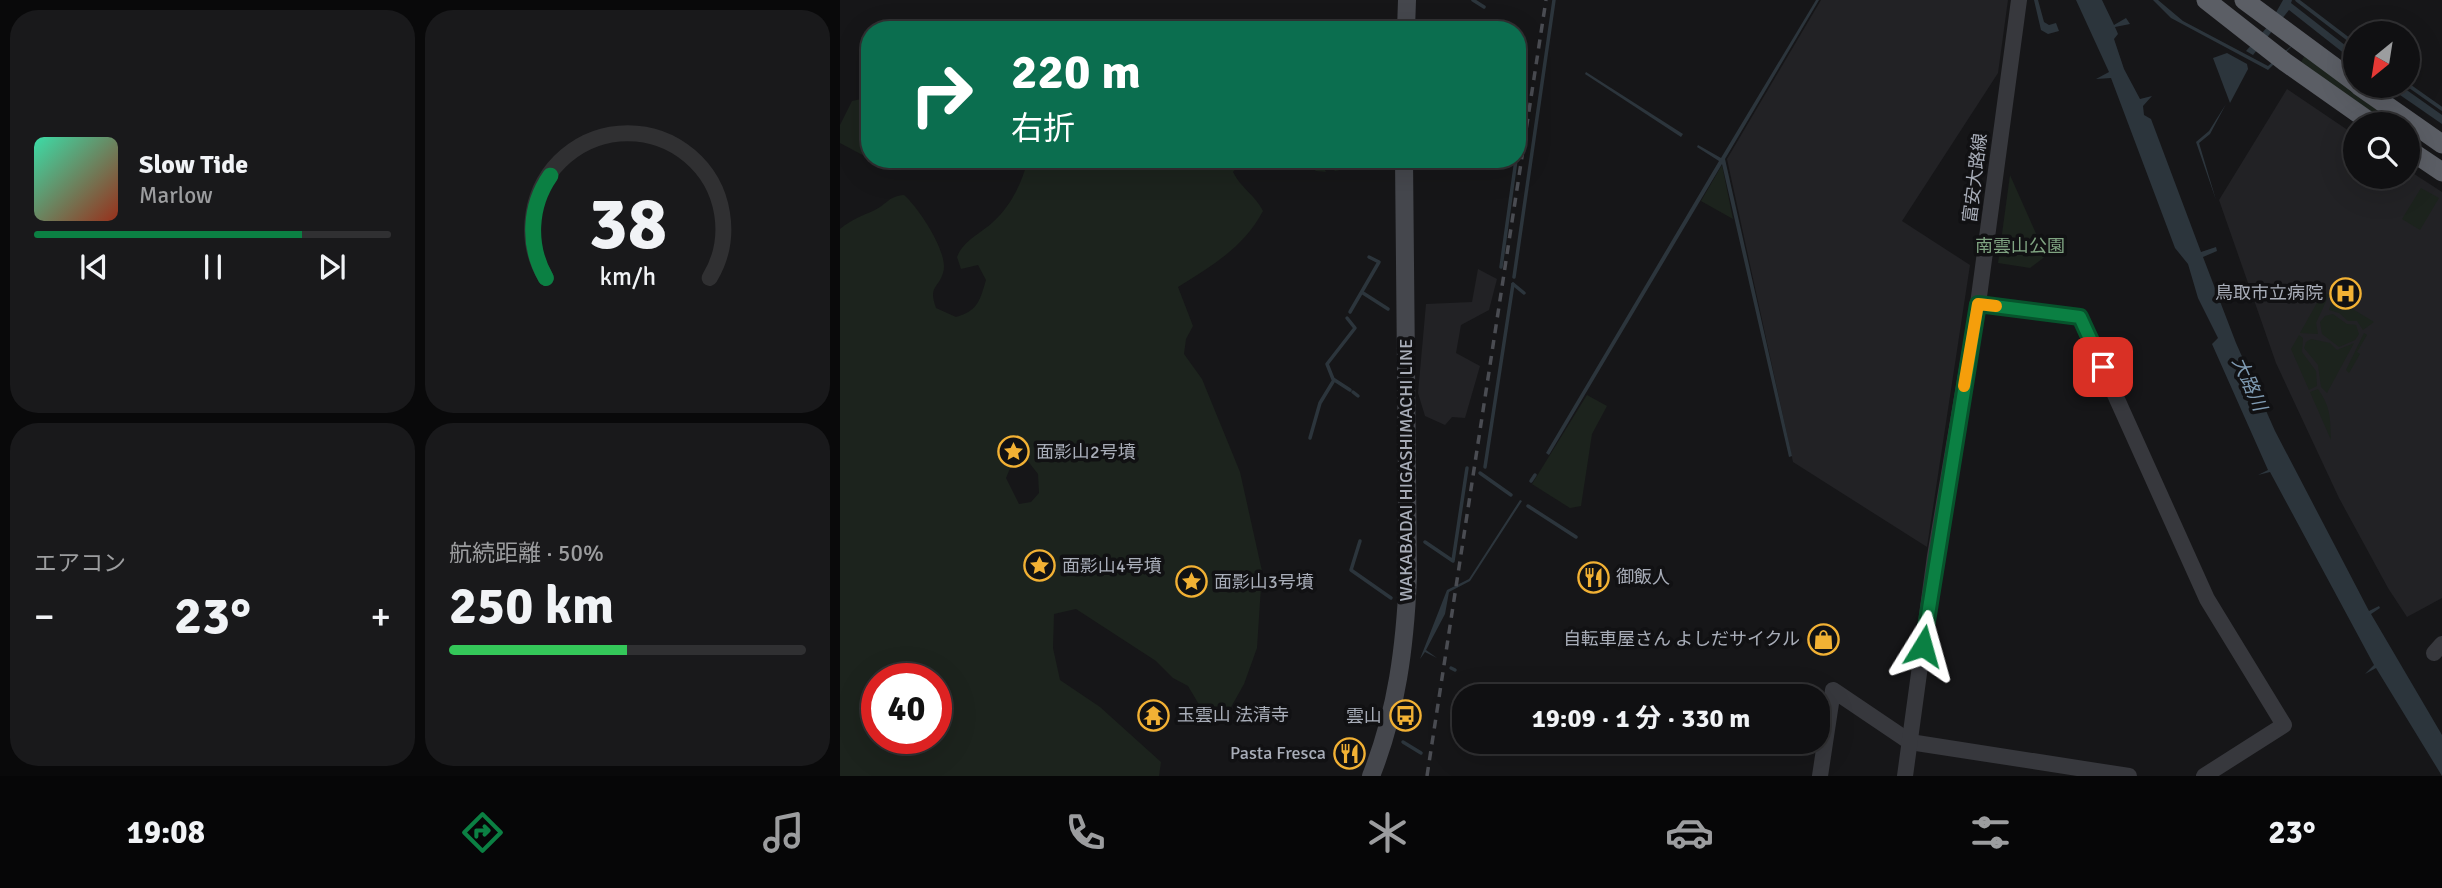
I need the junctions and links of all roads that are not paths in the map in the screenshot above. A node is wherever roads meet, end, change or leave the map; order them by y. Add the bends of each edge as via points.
1 (1407, 0) edge
2 (2019, 0) edge
3 (2206, 0) edge
4 (2245, 0) edge
5 (1406, 21) edge
6 (2343, 74) edge
7 (2376, 98) edge
8 (2356, 112) edge
9 (2442, 144) edge
10 (2420, 157) edge
11 (1404, 168) edge
12 (2442, 172) edge
13 (1978, 304) junction
14 (1910, 742) junction
15 (1371, 776) edge
16 (1820, 776) edge
17 (1905, 776) edge
18 (2129, 776) edge
19 (2204, 776) edge

1 - 5 main road
2 - 13 street, 富安大路線
3 - 8 highway
4 - 6 highway
7 - 9 highway
10 - 12 highway
11 - 15 main road, WAKABADAI HIGASHIMACHI LINE via 1406,624 1399,682
13 - 14 street, 富安大路線 via 1935,556
13 - 19 street via 2080,317 2207,599 2284,725
14 - 16 street via 1833,690
14 - 17 street, 富安大路線
14 - 18 street

